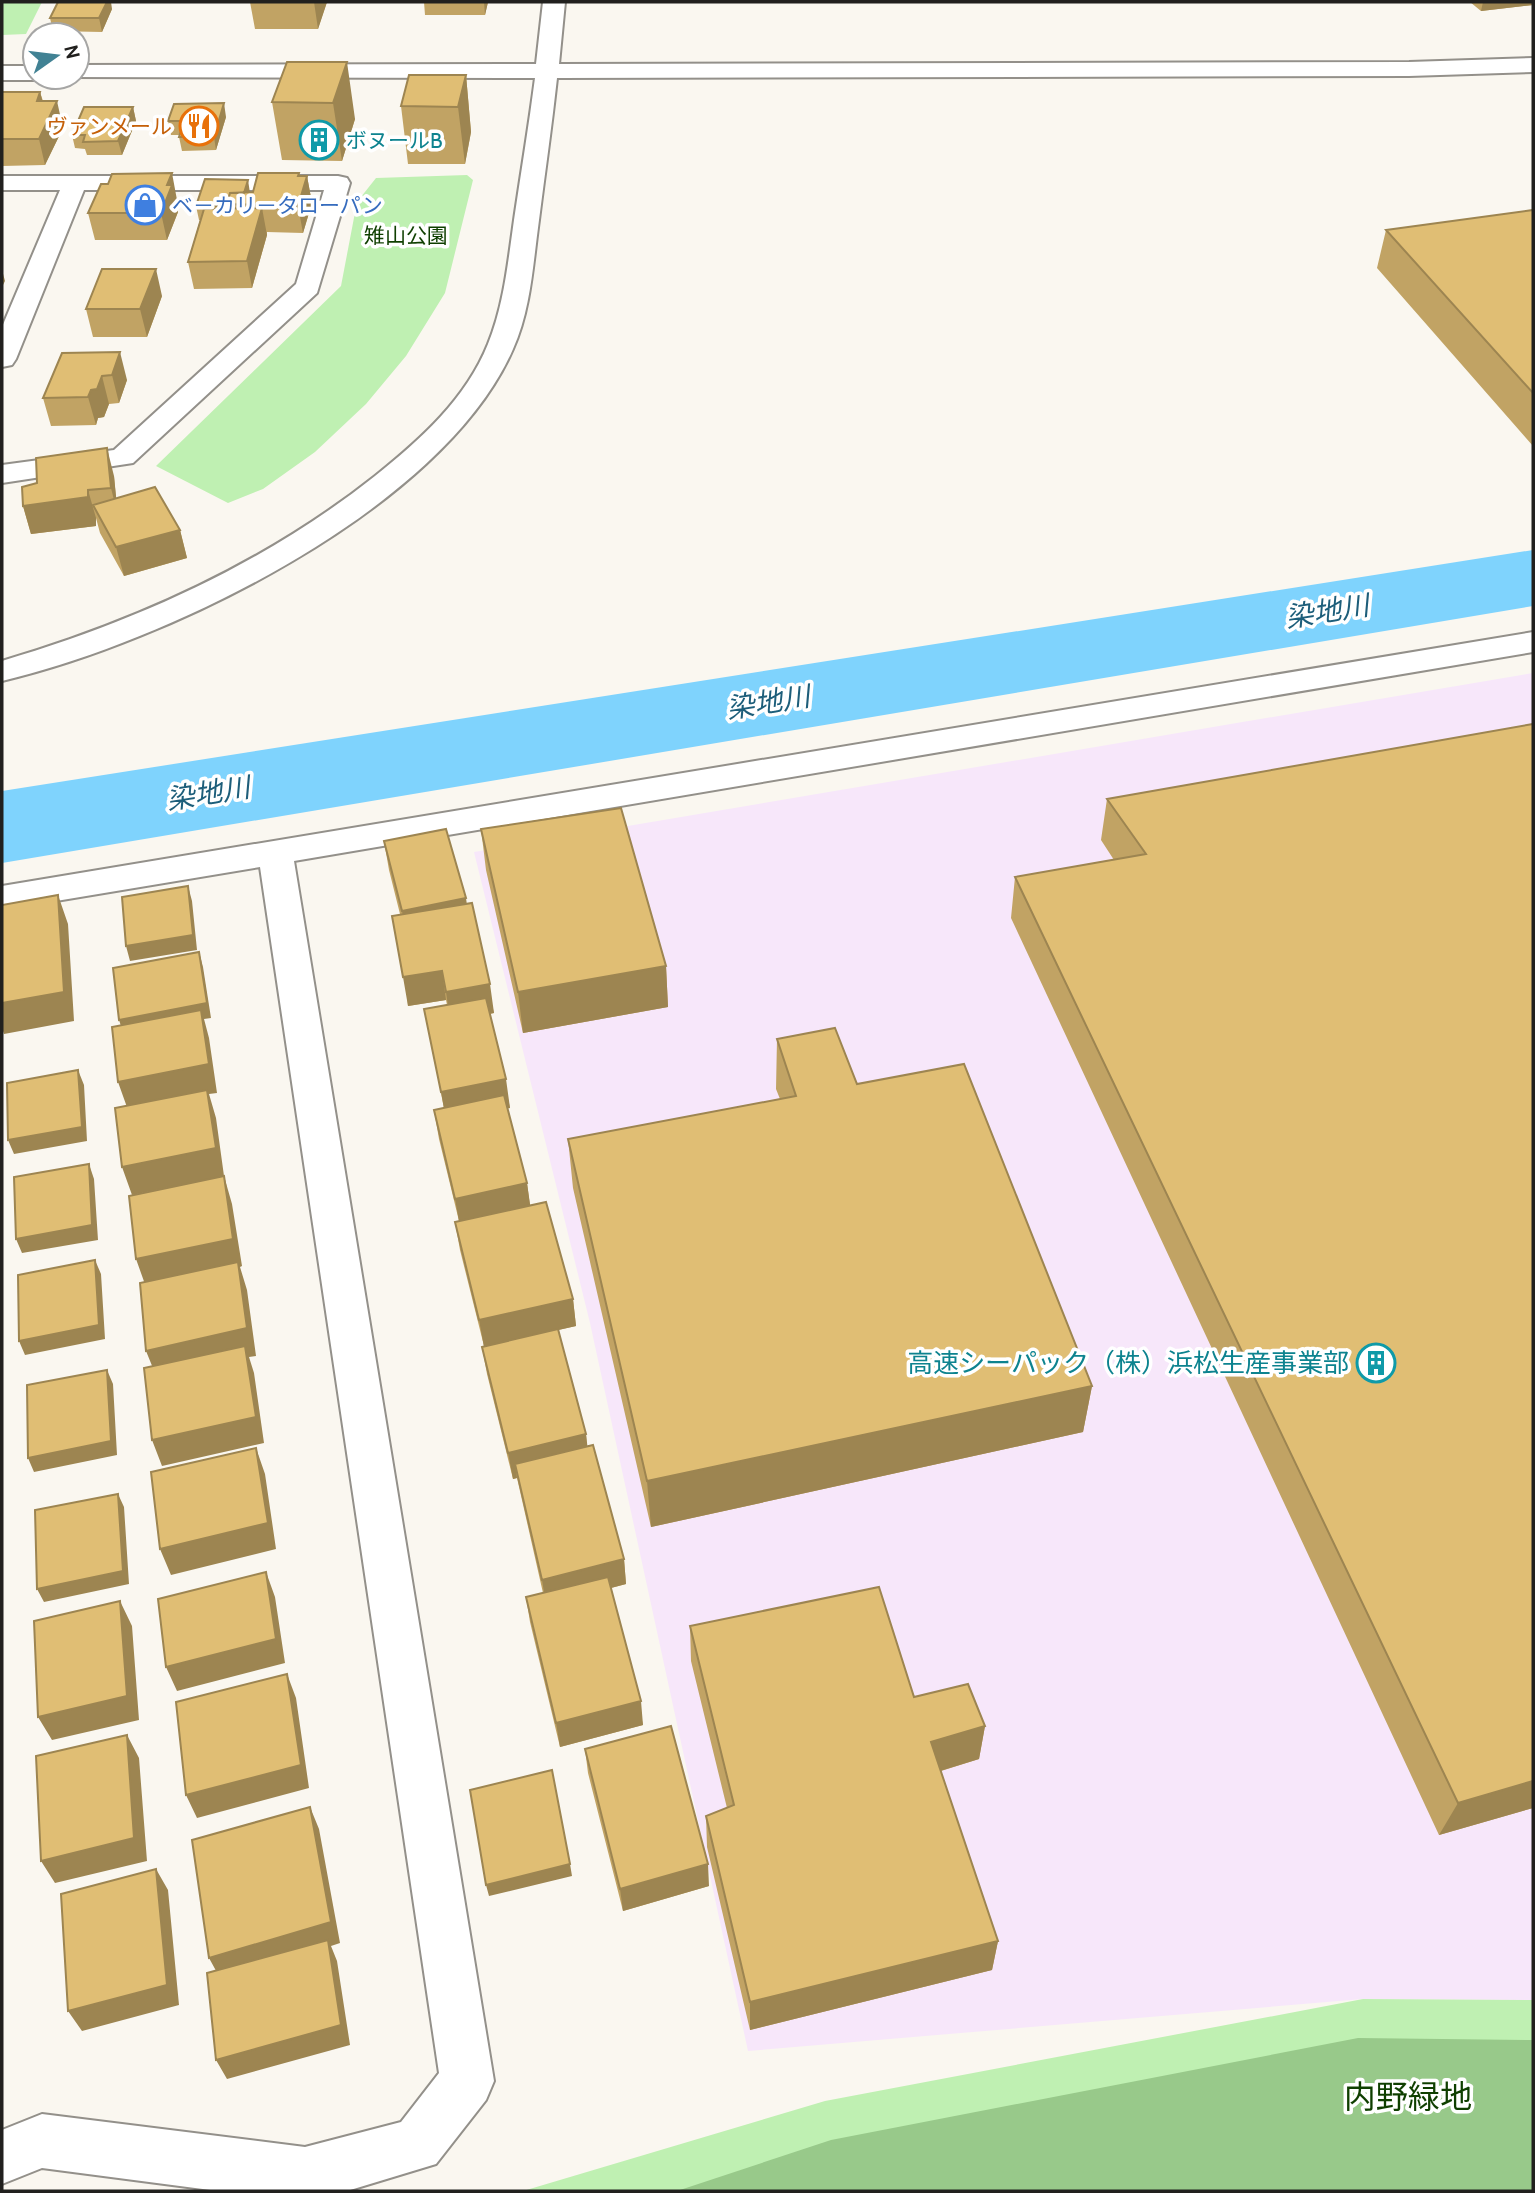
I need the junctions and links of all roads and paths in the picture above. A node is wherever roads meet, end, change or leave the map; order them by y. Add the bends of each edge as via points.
1 (554, 2) edge
2 (1533, 65) edge
3 (548, 70) junction
4 (91, 72) edge
5 (2, 73) edge
6 (21, 73) edge
7 (2, 183) edge
8 (75, 183) junction
9 (2, 359) edge
10 (2, 474) edge
11 (1533, 642) edge
12 (2, 671) edge
13 (275, 852) junction
14 (2, 898) edge
15 (2, 2157) edge

1 - 3 street
2 - 3 street
3 - 4 street
3 - 12 street via 508,324 492,365 466,408 424,450 323,531 238,581 71,652
5 - 6 street
7 - 8 street
8 - 9 street
8 - 10 street via 338,183 309,287 123,457
11 - 13 street
13 - 14 street
13 - 15 street via 467,2081 417,2145 305,2175 42,2141

